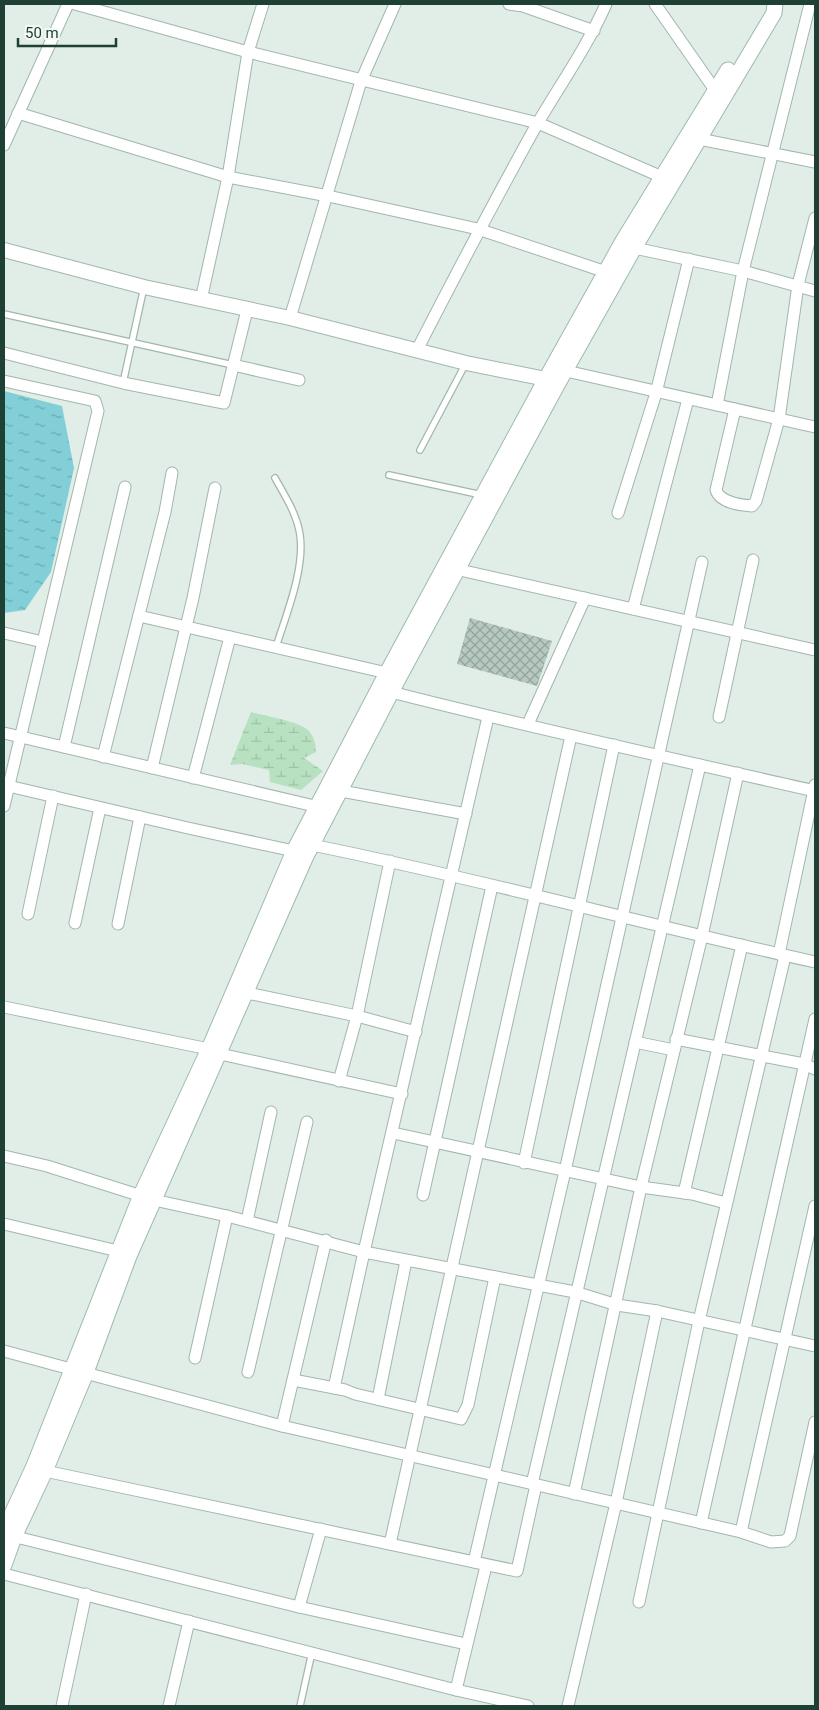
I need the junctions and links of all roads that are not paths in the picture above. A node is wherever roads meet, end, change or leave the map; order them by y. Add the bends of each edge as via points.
1 (68, 4) edge
2 (75, 4) edge
3 (262, 4) edge
4 (395, 4) edge
5 (509, 4) edge
6 (606, 4) edge
7 (655, 4) edge
8 (775, 4) edge
9 (810, 4) edge
10 (524, 5) edge
11 (594, 31) junction
12 (248, 52) junction
13 (362, 80) junction
14 (715, 90) junction
15 (18, 113) junction
16 (538, 123) junction
17 (699, 139) junction
18 (4, 145) edge
19 (772, 155) junction
20 (815, 162) edge
21 (228, 177) junction
22 (662, 177) junction
23 (328, 196) junction
24 (815, 218) edge
25 (478, 229) junction
26 (634, 248) junction
27 (4, 250) edge
28 (689, 259) junction
29 (743, 271) junction
30 (613, 275) junction
31 (798, 285) junction
32 (144, 287) junction
33 (815, 291) edge
34 (201, 300) junction
35 (247, 310) junction
36 (4, 314) edge
37 (290, 318) junction
38 (132, 343) junction
39 (417, 350) junction
40 (4, 353) edge
41 (466, 362) junction
42 (233, 366) junction
43 (566, 371) junction
44 (546, 379) junction
45 (299, 380) dead end
46 (4, 381) edge
47 (123, 383) junction
48 (656, 392) junction
49 (688, 399) junction
50 (717, 405) junction
51 (735, 409) junction
52 (779, 419) junction
53 (815, 427) edge
54 (420, 450) dead end
55 (172, 473) dead end
56 (389, 475) dead end
57 (275, 478) dead end
58 (125, 487) dead end
59 (215, 488) dead end
60 (483, 495) junction
61 (618, 513) dead end
62 (753, 560) dead end
63 (702, 562) dead end
64 (451, 568) junction
65 (585, 598) junction
66 (633, 609) junction
67 (139, 616) junction
68 (689, 622) junction
69 (186, 627) junction
70 (4, 633) edge
71 (739, 633) junction
72 (230, 637) junction
73 (43, 642) junction
74 (276, 647) junction
75 (815, 650) edge
76 (387, 673) junction
77 (391, 692) junction
78 (488, 717) junction
79 (719, 718) dead end
80 (528, 724) junction
81 (4, 733) edge
82 (571, 736) junction
83 (21, 737) junction
84 (614, 746) junction
85 (64, 748) junction
86 (659, 756) junction
87 (103, 757) junction
88 (700, 765) junction
89 (152, 768) junction
90 (738, 773) junction
91 (193, 778) junction
92 (6, 785) edge
93 (815, 788) edge
94 (341, 791) junction
95 (52, 796) junction
96 (4, 806) edge
97 (100, 808) junction
98 (325, 809) junction
99 (466, 814) junction
100 (140, 817) junction
101 (312, 845) junction
102 (294, 851) junction
103 (390, 860) junction
104 (452, 877) junction
105 (492, 886) junction
106 (535, 896) junction
107 (579, 907) junction
108 (28, 914) dead end
109 (622, 917) junction
110 (75, 923) dead end
111 (118, 924) dead end
112 (662, 926) junction
113 (702, 936) junction
114 (742, 945) junction
115 (782, 955) junction
116 (815, 962) edge
117 (247, 993) junction
118 (4, 1007) edge
119 (357, 1016) junction
120 (815, 1019) edge
121 (416, 1032) junction
122 (635, 1042) junction
123 (675, 1044) junction
124 (717, 1049) junction
125 (215, 1052) junction
126 (761, 1056) junction
127 (810, 1067) edge
128 (339, 1080) junction
129 (402, 1094) junction
130 (271, 1112) dead end
131 (307, 1122) dead end
132 (393, 1133) junction
133 (435, 1142) junction
134 (478, 1153) junction
135 (4, 1156) edge
136 (524, 1163) junction
137 (565, 1171) junction
138 (602, 1180) junction
139 (641, 1187) junction
140 (684, 1193) junction
141 (423, 1195) dead end
142 (148, 1197) junction
143 (726, 1203) junction
144 (815, 1206) edge
145 (228, 1216) junction
146 (247, 1221) junction
147 (4, 1224) edge
148 (813, 1226) edge
149 (280, 1230) junction
150 (326, 1240) junction
151 (118, 1251) junction
152 (364, 1252) junction
153 (406, 1261) junction
154 (452, 1267) junction
155 (494, 1277) junction
156 (538, 1284) junction
157 (576, 1292) junction
158 (617, 1305) junction
159 (657, 1311) junction
160 (699, 1321) junction
161 (746, 1331) junction
162 (786, 1340) junction
163 (815, 1346) edge
164 (4, 1351) edge
165 (195, 1358) dead end
166 (78, 1372) junction
167 (248, 1372) dead end
168 (293, 1380) junction
169 (334, 1388) junction
170 (378, 1399) junction
171 (420, 1408) junction
172 (815, 1422) edge
173 (282, 1426) junction
174 (410, 1456) junction
175 (45, 1471) junction
176 (493, 1475) junction
177 (534, 1484) junction
178 (574, 1494) junction
179 (616, 1503) junction
180 (658, 1513) junction
181 (701, 1523) junction
182 (321, 1529) junction
183 (741, 1532) junction
184 (7, 1534) edge
185 (390, 1544) junction
186 (474, 1562) junction
187 (4, 1565) edge
188 (486, 1566) junction
189 (4, 1574) edge
190 (86, 1594) junction
191 (639, 1602) dead end
192 (299, 1607) junction
193 (189, 1621) junction
194 (466, 1644) junction
195 (312, 1652) junction
196 (456, 1690) junction
197 (62, 1706) edge
198 (169, 1706) edge
199 (300, 1706) edge
200 (528, 1706) edge
201 (568, 1706) edge

1 - 15 street
2 - 12 street
3 - 12 street
4 - 13 street
5 - 10 street
6 - 11 street
7 - 14 street
8 - 14 main road via 767,8
8 - 17 main road via 774,13
9 - 19 street
10 - 11 street
11 - 16 street
12 - 13 street
12 - 21 street
13 - 16 street
13 - 23 street
14 - 22 main road
15 - 18 street
15 - 21 street
16 - 22 street
16 - 25 street
17 - 19 street
17 - 26 main road
19 - 20 street
19 - 29 street
21 - 23 street
21 - 34 street
22 - 30 main road via 623,241
23 - 25 street
23 - 37 street
24 - 31 street
25 - 30 street
25 - 39 street
26 - 28 street
26 - 30 main road
27 - 32 street
28 - 29 street
28 - 48 street
29 - 31 street
29 - 50 street
30 - 43 main road
30 - 44 main road
31 - 33 street
31 - 52 street
32 - 34 street
32 - 38 lane
34 - 35 street
35 - 37 street
35 - 42 street
36 - 38 lane
37 - 39 street
38 - 42 lane
38 - 47 lane
39 - 41 street
40 - 47 street
41 - 44 street
41 - 54 lane
42 - 45 street
42 - 47 street via 224,403
43 - 48 street
43 - 64 main road
44 - 60 main road
46 - 73 street via 94,401 98,412
48 - 49 street
48 - 61 street
49 - 50 street
49 - 66 street
50 - 51 street
51 - 52 street
51 - 52 street via 716,490 719,496 740,505 752,506 756,501
52 - 53 street
55 - 67 street
56 - 60 lane
57 - 74 lane via 293,511 300,534 294,587
58 - 85 street
59 - 69 street
60 - 64 main road
62 - 71 street
63 - 68 street
64 - 65 street
64 - 76 main road
64 - 77 main road
65 - 66 street
65 - 80 street
66 - 68 street
67 - 69 street
67 - 87 street
68 - 71 street
68 - 86 street
69 - 72 street
69 - 89 street
70 - 73 street
71 - 75 street
71 - 79 street
72 - 74 street
72 - 91 street
73 - 83 street
74 - 76 street
76 - 98 main road
77 - 78 street
77 - 94 main road
78 - 80 street
78 - 99 street
80 - 82 street
81 - 83 street
82 - 84 street
82 - 106 street
83 - 85 street
83 - 92 street
84 - 86 street
84 - 107 street
85 - 87 street
86 - 88 street
86 - 109 street
87 - 89 street
88 - 90 street
88 - 112 street
89 - 91 street
90 - 93 street
90 - 113 street
91 - 98 street
92 - 95 street
92 - 96 street
93 - 115 street
94 - 98 main road
94 - 99 street
95 - 97 street
95 - 108 street
97 - 100 street
97 - 110 street
98 - 101 main road
98 - 102 main road
99 - 104 street
100 - 102 street
100 - 111 street
101 - 103 street
101 - 117 main road
102 - 125 main road
103 - 104 street
103 - 119 street
104 - 105 street
104 - 121 street
105 - 106 street
105 - 133 street
106 - 107 street
106 - 134 street
107 - 109 street
107 - 136 street
109 - 112 street
109 - 137 street
112 - 113 street
112 - 122 street
113 - 114 street
113 - 123 street
114 - 115 street
114 - 124 street
115 - 116 street
115 - 126 street
117 - 119 street
117 - 125 main road
118 - 125 street
119 - 121 street
119 - 128 street
120 - 127 street
121 - 129 street
122 - 123 street
122 - 138 street
123 - 124 street
123 - 139 street
124 - 126 street
124 - 140 street
125 - 128 street
125 - 142 main road
126 - 127 street
126 - 143 street
127 - 161 street
128 - 129 street
129 - 132 street
130 - 146 street
131 - 149 street
132 - 133 street
132 - 152 street
133 - 134 street
133 - 141 street
134 - 136 street
134 - 154 street
135 - 142 street
136 - 137 street
137 - 138 street
137 - 156 street
138 - 139 street
138 - 157 street
139 - 140 street
139 - 158 street
140 - 143 street
142 - 145 street
142 - 151 main road
142 - 166 main road via 129,1256
143 - 160 street
144 - 148 street
145 - 146 street
145 - 165 street
146 - 149 street
147 - 151 street
148 - 162 street
149 - 150 street
149 - 167 street
150 - 152 street
150 - 168 street
151 - 166 main road
152 - 153 street
152 - 169 street
153 - 154 street
153 - 170 street
154 - 155 street
154 - 171 street
155 - 156 street
155 - 171 street via 466,1413 456,1418
156 - 157 street
156 - 176 street
157 - 158 street
157 - 177 street
158 - 159 street
158 - 178 street
159 - 160 street
159 - 179 street
160 - 161 street
160 - 180 street
161 - 162 street
161 - 181 street
162 - 163 street
162 - 183 street
164 - 166 street
166 - 173 street
166 - 175 main road
166 - 184 main road via 34,1466
168 - 169 street
168 - 173 street
169 - 170 street
170 - 171 street
171 - 174 street
172 - 183 street via 790,1536 785,1541 771,1542
173 - 174 street
174 - 176 street
174 - 185 street
175 - 182 street
175 - 184 main road
176 - 177 street
176 - 186 street
177 - 178 street
177 - 188 street via 517,1571
178 - 179 street
179 - 180 street
179 - 201 street
180 - 181 street
180 - 191 street
181 - 183 street
182 - 185 street
182 - 192 street
184 - 187 main road
184 - 192 street
185 - 186 street
186 - 188 street
188 - 194 street
189 - 190 street
190 - 193 street
190 - 197 street
192 - 194 street
193 - 195 street
193 - 198 street
194 - 196 street
195 - 196 street
195 - 199 lane
196 - 200 street

